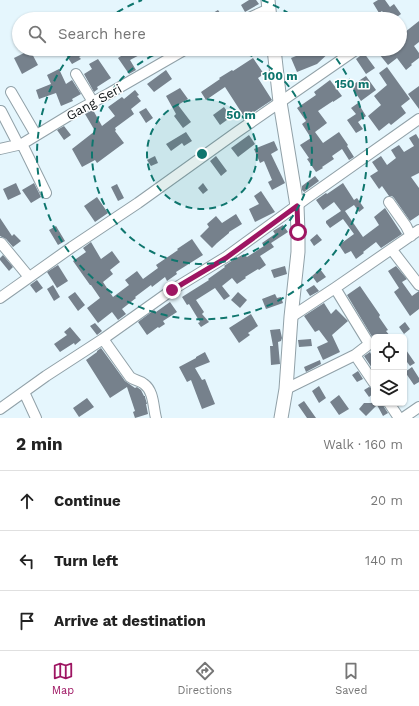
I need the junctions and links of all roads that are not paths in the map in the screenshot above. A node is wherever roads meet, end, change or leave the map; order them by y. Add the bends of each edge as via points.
1 (174, 56) edge
2 (275, 56) edge
3 (347, 56) edge
4 (76, 74) dead end
5 (11, 92) dead end
6 (93, 102) junction
7 (280, 102) junction
8 (2, 110) dead end
9 (419, 119) edge
10 (36, 135) junction
11 (20, 144) junction
12 (0, 149) edge
13 (46, 193) dead end
14 (389, 202) dead end
15 (297, 206) junction
16 (415, 233) edge
17 (1, 243) dead end
18 (392, 250) junction
19 (29, 277) junction
20 (419, 285) edge
21 (336, 288) junction
22 (0, 298) edge
23 (291, 316) junction
24 (103, 339) junction
25 (354, 355) junction
26 (371, 378) edge
27 (286, 389) junction
28 (24, 392) junction
29 (390, 406) edge
30 (419, 407) edge
31 (0, 409) edge
32 (36, 418) edge
33 (156, 418) edge
34 (281, 418) edge
35 (399, 418) edge
36 (403, 418) edge

1 - 6 street, Gang Seri
2 - 7 main road
3 - 7 street
4 - 6 street
5 - 10 street
6 - 10 street, Gang Seri
7 - 15 main road
7 - 19 street
8 - 11 street
9 - 15 street
10 - 11 street, Gang Seri
11 - 12 street, Gang Seri
11 - 13 street
14 - 16 street via 406,226
15 - 23 main road via 298,252
15 - 24 street via 226,258 172,290
16 - 18 street
17 - 19 street
18 - 20 street
18 - 21 street
19 - 22 street
21 - 23 street
21 - 25 street via 368,342 368,345
23 - 27 main road
24 - 28 street
24 - 33 street via 130,377 146,385 151,394
25 - 26 street
25 - 27 street
27 - 34 main road
28 - 31 street
28 - 32 street
29 - 35 street
30 - 36 street

